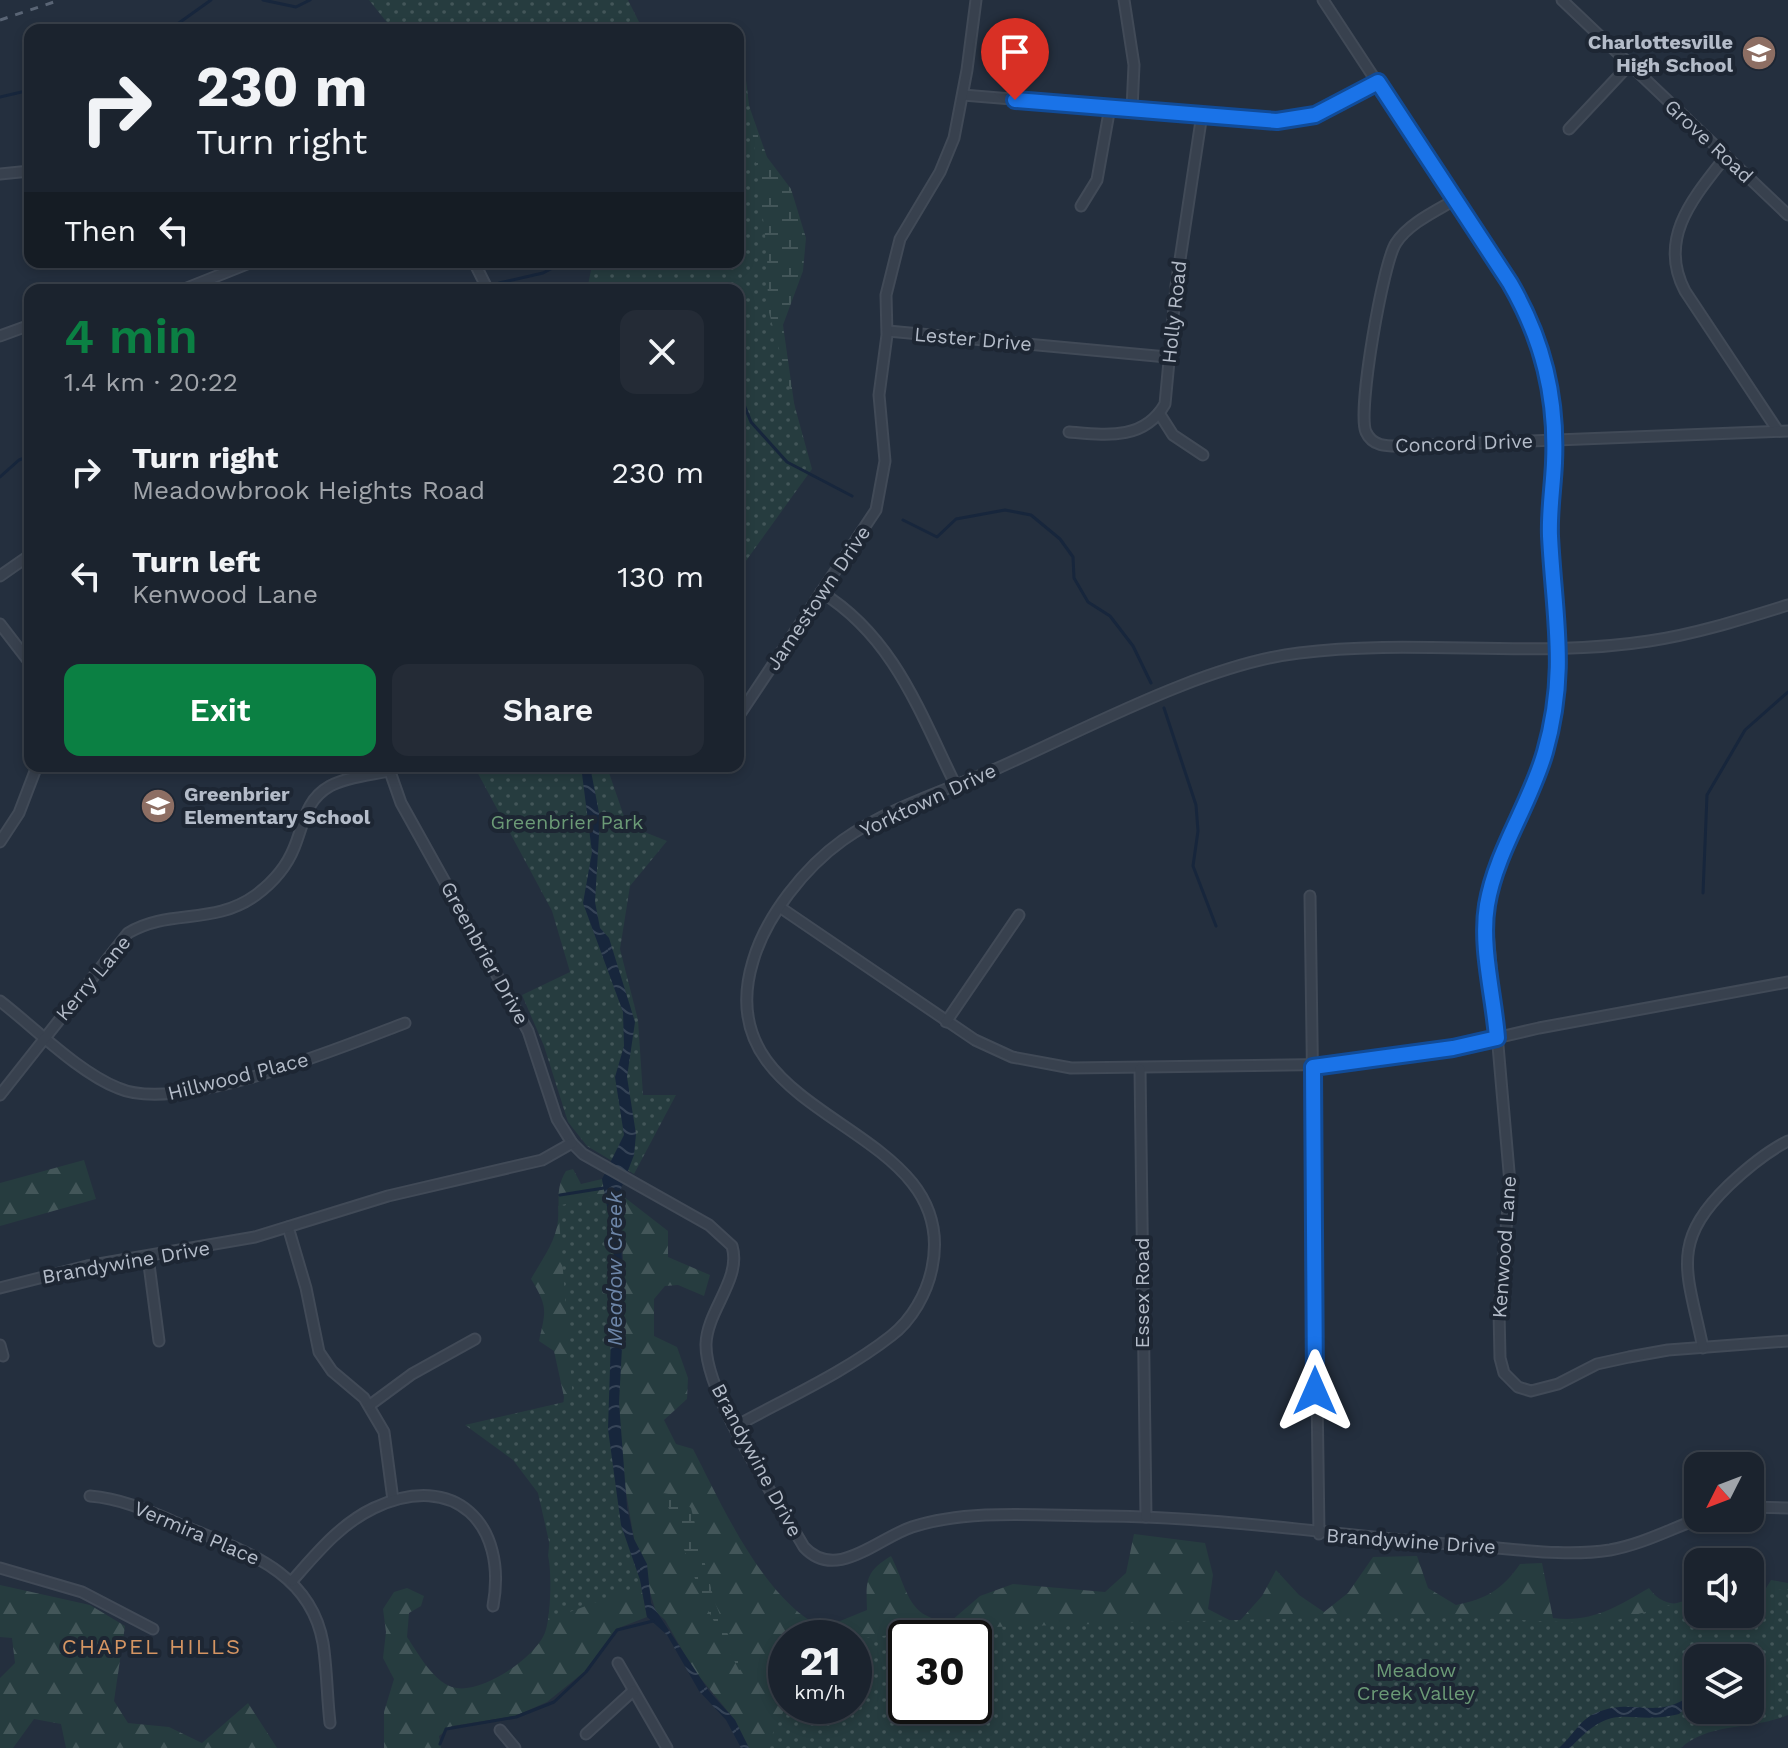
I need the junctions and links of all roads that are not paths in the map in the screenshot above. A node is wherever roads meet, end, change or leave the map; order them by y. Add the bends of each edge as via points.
1 (976, 0) edge
2 (1124, 0) edge
3 (1323, 0) edge
4 (1562, 0) edge
5 (1629, 65) junction
6 (1378, 82) junction
7 (963, 95) junction
8 (1110, 107) junction
9 (1132, 109) junction
10 (1202, 114) junction
11 (1569, 129) dead end
12 (1726, 156) junction
13 (24, 172) edge
14 (0, 174) edge
15 (1456, 199) junction
16 (1081, 206) dead end
17 (1788, 215) edge
18 (237, 268) edge
19 (197, 284) edge
20 (24, 327) edge
21 (888, 331) junction
22 (0, 336) edge
23 (1167, 357) junction
24 (1159, 413) junction
25 (1783, 431) edge
26 (1069, 432) dead end
27 (1555, 439) junction
28 (1203, 455) dead end
29 (24, 559) edge
30 (0, 576) edge
31 (821, 592) junction
32 (1788, 605) edge
33 (0, 624) edge
34 (1560, 647) junction
35 (24, 655) edge
36 (744, 708) edge
37 (35, 772) edge
38 (377, 772) edge
39 (390, 772) edge
40 (956, 786) junction
41 (0, 842) edge
42 (1310, 896) dead end
43 (781, 908) junction
44 (1019, 915) dead end
45 (1788, 982) edge
46 (0, 1001) edge
47 (946, 1022) junction
48 (405, 1023) dead end
49 (46, 1036) junction
50 (1497, 1038) junction
51 (1313, 1067) junction
52 (1140, 1069) junction
53 (0, 1095) edge
54 (1788, 1141) edge
55 (572, 1143) junction
56 (288, 1227) junction
57 (148, 1257) junction
58 (0, 1288) edge
59 (475, 1339) dead end
60 (159, 1341) dead end
61 (1788, 1341) edge
62 (1703, 1348) junction
63 (370, 1405) junction
64 (736, 1426) junction
65 (90, 1496) dead end
66 (393, 1500) junction
67 (1764, 1507) edge
68 (1788, 1508) edge
69 (1146, 1517) junction
70 (1684, 1525) edge
71 (1319, 1534) junction
72 (0, 1568) edge
73 (292, 1581) junction
74 (493, 1606) dead end
75 (153, 1629) dead end
76 (618, 1663) dead end
77 (633, 1691) junction
78 (330, 1723) dead end
79 (500, 1730) dead end
80 (586, 1734) dead end
81 (515, 1748) edge
82 (667, 1748) edge

1 - 7 street, Lester Drive
2 - 9 street via 1134,65
3 - 6 street, Kenwood Lane
4 - 5 street, Grove Road
5 - 11 street
5 - 12 street, Grove Road
6 - 10 street via 1330,109 1296,120
6 - 15 street, Kenwood Lane
7 - 8 street
7 - 21 street, Lester Drive via 948,153 900,239 886,295
8 - 9 street
8 - 16 street via 1097,180
9 - 10 street
10 - 23 street, Holly Road
12 - 17 street, Grove Road
12 - 25 street via 1681,219 1674,246 1676,269 1685,291
13 - 14 street
15 - 27 street, Kenwood Lane via 1528,316 1546,368
15 - 27 street, Concord Drive via 1410,228 1389,254 1366,388 1367,435 1384,446
18 - 19 street
20 - 22 street
21 - 23 street, Lester Drive
21 - 31 street, Jamestown Drive via 879,395 885,461 881,494 865,530
23 - 24 street, Holly Road via 1167,395
24 - 26 street via 1143,427 1123,434
24 - 28 street via 1173,435
25 - 27 street, Concord Drive
27 - 34 street, Kenwood Lane via 1549,526
29 - 30 street
31 - 36 street, Jamestown Drive
31 - 40 street via 862,624 895,664
32 - 34 street, Yorktown Drive via 1649,641
33 - 35 street
34 - 40 street, Yorktown Drive via 1335,649 1249,662
34 - 50 street, Kenwood Lane via 1545,753 1486,908
37 - 41 street via 19,813
38 - 49 street, Kerry Lane via 344,780 316,797 281,872 243,904 213,916 149,922 128,933
39 - 55 street, Greenbrier Drive via 401,803 528,1031 557,1119
40 - 43 street, Yorktown Drive via 843,840 810,870
42 - 51 street
43 - 47 street
43 - 64 street, Yorktown Drive via 749,973 747,1009 755,1040 793,1092 878,1150 913,1183 928,1209 934,1251 922,1298 894,1334
44 - 47 street
45 - 50 street
46 - 49 street, Hillwood Place
47 - 52 street via 997,1052 1028,1062
48 - 49 street, Hillwood Place via 271,1072 155,1096 104,1082
49 - 53 street, Kerry Lane
50 - 51 street
50 - 62 street, Kenwood Lane via 1510,1183 1499,1311 1504,1373 1531,1391 1597,1364
51 - 52 street
51 - 71 street
52 - 69 street, Essex Road
54 - 62 street via 1736,1178 1694,1225 1687,1258
55 - 56 street, Brandywine Drive via 542,1160 388,1196
55 - 64 street, Brandywine Drive via 587,1157 709,1225 732,1246 733,1273 712,1314 706,1343 710,1373
56 - 57 street, Brandywine Drive
56 - 63 street via 319,1352
57 - 58 street, Brandywine Drive
57 - 60 street
59 - 63 street
61 - 62 street
63 - 66 street via 384,1434
64 - 69 street, Brandywine Drive via 804,1547 830,1561 942,1520
65 - 73 street, Vermira Place via 123,1502 258,1556
66 - 73 street via 346,1525
66 - 74 street via 433,1495 476,1516 493,1551
67 - 68 street
69 - 71 street, Brandywine Drive
70 - 71 street, Brandywine Drive via 1631,1545 1579,1553
72 - 75 street via 82,1592
73 - 78 street, Vermira Place via 322,1640
76 - 77 street
77 - 80 street
77 - 82 street
79 - 81 street

